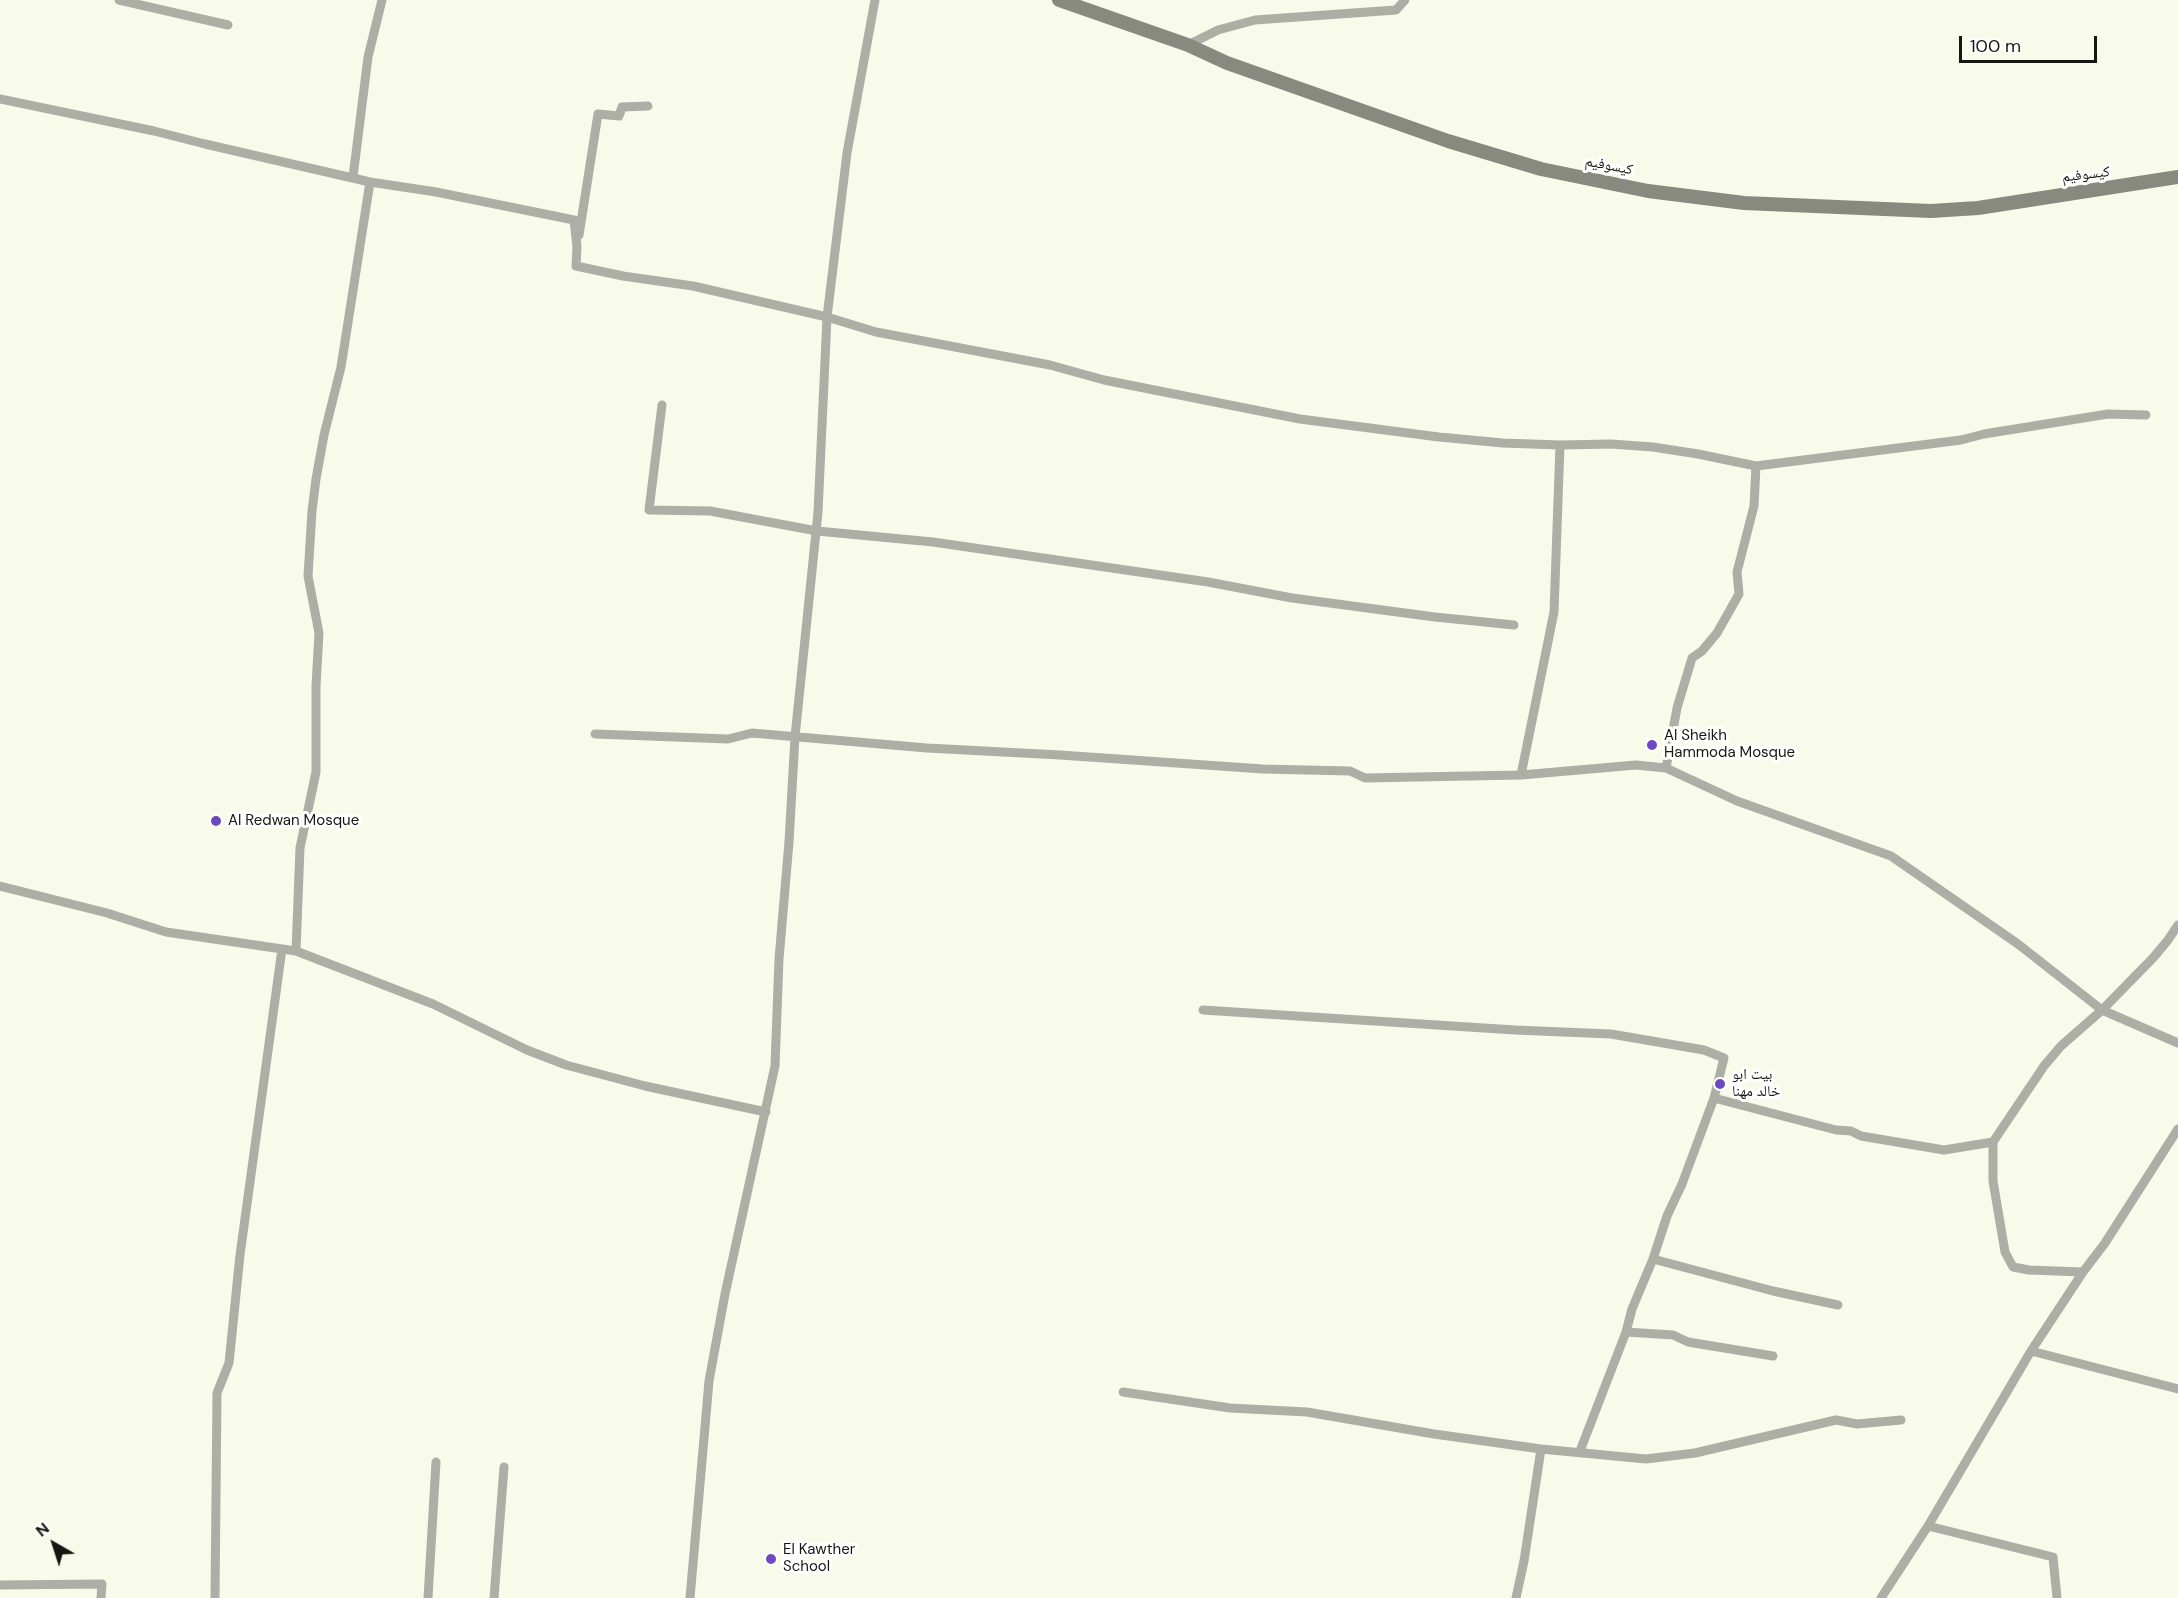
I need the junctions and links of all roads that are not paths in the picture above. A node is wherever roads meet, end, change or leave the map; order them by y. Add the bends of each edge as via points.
1 (119, 0) edge
2 (382, 0) edge
3 (875, 0) edge
4 (1059, 0) edge
5 (1405, 0) edge
6 (228, 25) dead end
7 (1188, 45) junction
8 (0, 99) edge
9 (648, 106) dead end
10 (353, 177) junction
11 (2178, 177) edge
12 (370, 182) junction
13 (577, 247) junction
14 (827, 317) junction
15 (662, 405) dead end
16 (2146, 415) dead end
17 (1560, 445) junction
18 (1756, 466) junction
19 (817, 531) junction
20 (1514, 625) dead end
21 (595, 734) dead end
22 (795, 737) junction
23 (1666, 768) junction
24 (1521, 775) junction
25 (0, 886) edge
26 (2178, 926) edge
27 (282, 949) junction
28 (296, 951) junction
29 (1203, 1010) dead end
30 (2102, 1010) junction
31 (2178, 1043) edge
32 (1714, 1098) junction
33 (766, 1112) junction
34 (2178, 1129) edge
35 (1994, 1142) junction
36 (1653, 1259) junction
37 (2083, 1272) junction
38 (1838, 1305) dead end
39 (1626, 1332) junction
40 (2031, 1351) junction
41 (1773, 1356) dead end
42 (2178, 1389) edge
43 (1123, 1392) dead end
44 (1901, 1420) dead end
45 (1541, 1449) junction
46 (1580, 1451) junction
47 (436, 1462) dead end
48 (504, 1467) dead end
49 (1928, 1526) junction
50 (0, 1585) edge
51 (101, 1598) edge
52 (215, 1598) edge
53 (428, 1598) edge
54 (494, 1598) edge
55 (690, 1598) edge
56 (1516, 1598) edge
57 (1881, 1598) edge
58 (2057, 1598) edge

1 - 6 street
2 - 10 street via 368,57
3 - 14 street via 847,153
4 - 7 street, كيسوفيم
5 - 7 street via 1396,10 1255,20 1218,30
7 - 11 street, كيسوفيم via 1227,63 1448,141 1541,169 1648,191 1744,203 1931,211 1978,208
8 - 10 street
9 - 13 street via 622,107 619,116 598,114
10 - 12 street
12 - 13 street via 574,220
12 - 28 street via 341,367 324,435 312,511 308,576 319,633 316,772 300,848
13 - 14 street via 576,266 693,286
14 - 17 street via 876,332 1300,419 1439,437
14 - 19 street
15 - 19 street via 649,510 710,511
16 - 18 street via 2108,414 1961,440
17 - 18 street via 1653,447
17 - 24 street via 1554,612
18 - 23 street via 1754,506 1737,572 1739,594 1717,633 1692,658 1677,708
19 - 20 street via 933,542 1292,598
19 - 22 street
21 - 22 street via 728,740 752,733
22 - 24 street via 1263,769 1350,771 1365,778
22 - 33 street via 774,1066
23 - 24 street via 1636,765
23 - 30 street via 1737,801 1891,856 2018,944
25 - 27 street via 166,932
26 - 30 street
27 - 28 street
27 - 52 street via 229,1363 217,1393
28 - 33 street via 433,1004 566,1065
29 - 32 street via 1623,1035 1704,1050 1724,1058
30 - 31 street
30 - 35 street via 2044,1066
32 - 35 street via 1861,1136 1944,1150
32 - 36 street via 1666,1216
33 - 55 street via 724,1294 709,1381
34 - 37 street
35 - 37 street via 1993,1180 2005,1252 2013,1267
36 - 38 street
36 - 39 street
37 - 40 street
39 - 41 street via 1673,1335 1688,1342
39 - 46 street
40 - 42 street
40 - 49 street
43 - 45 street via 1230,1407 1307,1412
44 - 46 street via 1857,1424 1836,1420 1695,1453 1646,1459
45 - 46 street
45 - 56 street
47 - 53 street
48 - 54 street
49 - 57 street
49 - 58 street via 2052,1557
50 - 51 street via 102,1584

